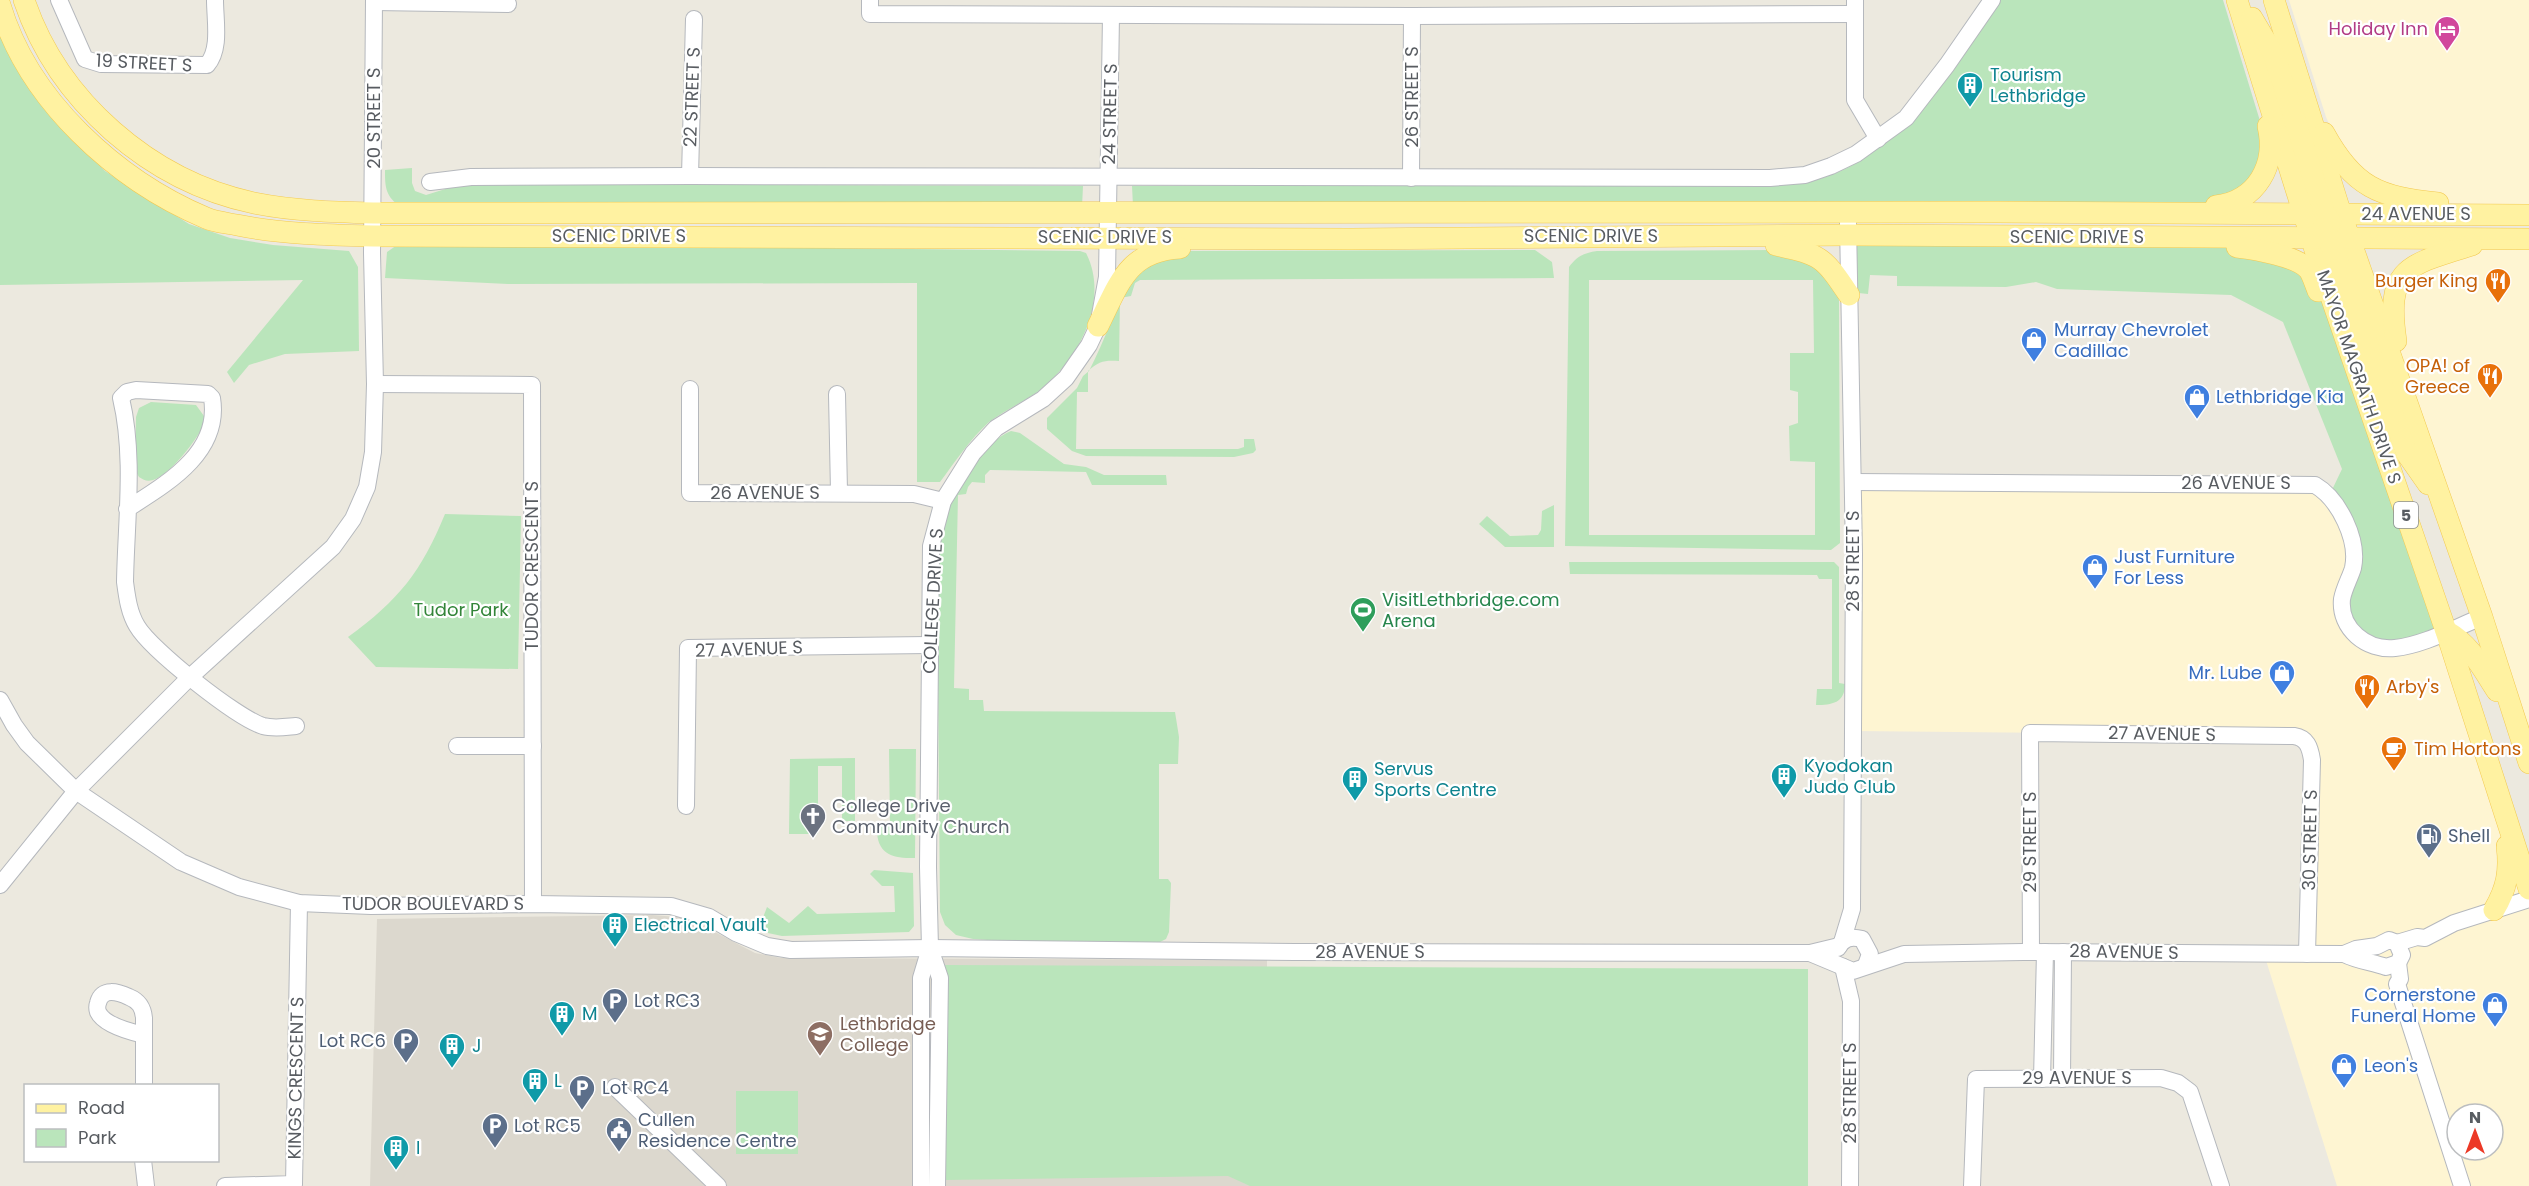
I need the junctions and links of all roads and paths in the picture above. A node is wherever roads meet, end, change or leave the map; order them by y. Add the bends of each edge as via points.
1 (24, 0) edge
2 (58, 0) edge
3 (215, 0) edge
4 (1992, 0) edge
5 (374, 1) edge
6 (508, 4) dead end
7 (2240, 4) edge
8 (0, 5) edge
9 (2276, 6) edge
10 (870, 7) edge
11 (1349, 7) edge
12 (1517, 7) edge
13 (1691, 7) edge
14 (1855, 7) edge
15 (1111, 15) junction
16 (1412, 16) junction
17 (694, 19) dead end
18 (1878, 140) junction
19 (690, 176) junction
20 (1109, 177) junction
21 (1411, 178) junction
22 (430, 182) dead end
23 (2529, 206) edge
24 (1108, 212) junction
25 (373, 213) junction
26 (1848, 213) junction
27 (2161, 213) junction
28 (2323, 214) junction
29 (2529, 215) edge
30 (1848, 235) junction
31 (373, 236) junction
32 (1741, 236) junction
33 (1108, 237) junction
34 (2102, 237) junction
35 (2320, 238) junction
36 (2350, 238) junction
37 (1351, 239) junction
38 (2491, 239) junction
39 (2529, 239) edge
40 (1850, 295) junction
41 (1098, 326) junction
42 (375, 384) junction
43 (690, 389) dead end
44 (2403, 392) junction
45 (837, 394) dead end
46 (2366, 400) junction
47 (1853, 482) junction
48 (839, 492) junction
49 (943, 501) junction
50 (2443, 506) junction
51 (127, 508) junction
52 (2481, 617) junction
53 (2446, 631) junction
54 (929, 645) junction
55 (189, 678) junction
56 (0, 700) edge
57 (2515, 719) junction
58 (296, 726) dead end
59 (2479, 732) junction
60 (2030, 733) joint
61 (2294, 736) joint
62 (457, 746) dead end
63 (533, 746) junction
64 (2529, 763) edge
65 (2498, 789) junction
66 (76, 791) junction
67 (686, 806) dead end
68 (2529, 841) edge
69 (0, 885) edge
70 (2529, 888) edge
71 (2529, 899) edge
72 (299, 903) junction
73 (533, 904) junction
74 (1852, 909) junction
75 (2494, 910) junction
76 (1864, 941) junction
77 (1841, 944) junction
78 (930, 948) junction
79 (1810, 952) junction
80 (2038, 952) junction
81 (2063, 952) junction
82 (1904, 954) junction
83 (2307, 954) junction
84 (2344, 954) junction
85 (2392, 959) junction
86 (1841, 965) junction
87 (1863, 967) junction
88 (1851, 1001) junction
89 (144, 1035) dead end
90 (2042, 1079) junction
91 (2062, 1079) junction
92 (144, 1084) edge
93 (615, 1087) dead end
94 (143, 1162) edge
95 (146, 1186) edge
96 (225, 1186) edge
97 (718, 1186) edge
98 (921, 1186) edge
99 (937, 1186) edge
100 (1850, 1186) edge
101 (1972, 1186) edge
102 (2221, 1186) edge
103 (2462, 1186) edge

1 - 25 main road, SCENIC DRIVE S via 44,47 85,105 126,143 164,168 222,195 254,203 293,210
2 - 3 street, 19 STREET S via 85,59 101,64 207,65 215,50
4 - 18 street via 1906,118
5 - 6 street
5 - 25 street, 20 STREET S
7 - 27 main road via 2246,45 2269,129 2269,162 2251,191 2240,200
7 - 28 main road
8 - 31 main road, SCENIC DRIVE S via 27,69 57,108 112,163 157,192 207,218 237,225 300,234
9 - 23 main road via 2322,129 2335,153 2366,185 2390,196 2416,200
9 - 28 main road
10 - 15 street
11 - 15 street
11 - 16 street
12 - 13 street
12 - 16 street
13 - 14 street
14 - 18 street via 1855,100
15 - 20 street, 24 STREET S
16 - 21 street, 26 STREET S
17 - 19 street, 22 STREET S
18 - 21 street via 1831,166 1770,178
19 - 20 street
19 - 22 street via 471,177
20 - 21 street
20 - 24 street, 24 STREET S
24 - 25 main road, SCENIC DRIVE S
24 - 26 main road, SCENIC DRIVE S
24 - 33 street, COLLEGE DRIVE S
25 - 31 street, 20 STREET S
26 - 27 main road, SCENIC DRIVE S
26 - 30 street, 28 STREET S
27 - 28 main road, SCENIC DRIVE S
28 - 29 main road, 24 AVENUE S
28 - 35 main road via 2317,220
28 - 36 main road via 2337,231
30 - 32 main road, SCENIC DRIVE S
30 - 34 main road, SCENIC DRIVE S
30 - 40 street, 28 STREET S
31 - 33 main road, SCENIC DRIVE S
31 - 42 street
32 - 37 main road, SCENIC DRIVE S
32 - 40 main road via 1813,253 1833,271
33 - 37 main road, SCENIC DRIVE S
33 - 41 street, COLLEGE DRIVE S via 1107,277
34 - 35 main road, SCENIC DRIVE S
34 - 46 main road via 2242,247 2303,264 2310,271
35 - 36 main road, 24 AVENUE S
35 - 46 main road, MAYOR MAGRATH DRIVE S / 5
35 - 50 main road via 2407,454
36 - 38 main road, 24 AVENUE S
36 - 44 main road, MAYOR MAGRATH DRIVE S / 5
37 - 41 main road via 1163,249 1150,253 1128,268
38 - 39 main road, 24 AVENUE S
38 - 44 main road via 2415,264 2401,276 2392,312
40 - 47 street, 28 STREET S
41 - 49 street, COLLEGE DRIVE S via 1066,378 1042,399 996,428 973,453
42 - 55 street via 373,452 367,487 353,519 333,548
42 - 63 street, TUDOR CRESCENT S via 532,385
43 - 48 street, 26 AVENUE S via 690,493
44 - 50 main road, MAYOR MAGRATH DRIVE S / 5
45 - 48 street
46 - 53 main road, MAYOR MAGRATH DRIVE S / 5
47 - 53 street, 26 AVENUE S via 2315,485 2341,511 2353,552 2353,567 2342,598 2350,630 2376,647 2394,648
47 - 74 street, 28 STREET S
48 - 49 street, 26 AVENUE S via 914,494
49 - 54 street, COLLEGE DRIVE S via 932,546
50 - 52 main road, MAYOR MAGRATH DRIVE S / 5
51 - 51 street via 174,479 197,454 213,418 208,394 136,390 123,394 127,421
51 - 55 street via 125,582 132,616 145,637
52 - 53 street, 26 AVENUE S
52 - 57 main road, MAYOR MAGRATH DRIVE S / 5
53 - 57 main road via 2471,650
53 - 59 main road, MAYOR MAGRATH DRIVE S / 5
54 - 67 street, 27 AVENUE S via 688,648
54 - 78 street, COLLEGE DRIVE S
55 - 58 street via 263,726
55 - 66 street
56 - 66 street, TUDOR BOULEVARD S via 27,743
57 - 64 main road, MAYOR MAGRATH DRIVE S / 5
59 - 65 main road, MAYOR MAGRATH DRIVE S / 5
59 - 68 main road
60 - 61 street, 27 AVENUE S
60 - 80 street, 29 STREET S
61 - 83 street, 30 STREET S via 2305,740 2312,760
62 - 63 street
63 - 73 street, TUDOR CRESCENT S
65 - 70 main road, MAYOR MAGRATH DRIVE S / 5
65 - 75 main road via 2509,867 2507,884
66 - 69 street
66 - 72 street, TUDOR BOULEVARD S via 181,862 240,887
71 - 75 street, 28 AVENUE S
72 - 73 street, TUDOR BOULEVARD S
72 - 96 street, KINGS CRESCENT S via 294,1184
73 - 78 street, TUDOR BOULEVARD S via 671,906 709,917 767,946 791,950
74 - 76 street
74 - 77 street
75 - 85 street, 28 AVENUE S via 2425,938 2417,937
76 - 77 street via 1850,938
76 - 82 street
76 - 87 street via 1870,954
77 - 79 street
77 - 86 street via 1836,953
78 - 79 street, 28 AVENUE S
78 - 98 street, COLLEGE DRIVE S via 921,978
78 - 99 street, COLLEGE DRIVE S via 940,978
79 - 86 street
80 - 81 street, 28 AVENUE S
80 - 82 street, 28 AVENUE S
80 - 90 street, 29 STREET S
81 - 83 street, 28 AVENUE S
81 - 91 street
82 - 87 street
83 - 84 street, 28 AVENUE S
84 - 85 street, 28 AVENUE S via 2355,960
84 - 85 street, 28 AVENUE S via 2377,946 2374,955
85 - 103 street
86 - 87 street via 1852,971
86 - 88 street
87 - 88 street
88 - 100 street, 28 STREET S
89 - 92 street
90 - 91 street, 29 AVENUE S
90 - 101 street, 29 AVENUE S via 1976,1079
91 - 102 street, 29 AVENUE S via 2161,1078 2178,1083 2190,1092
93 - 97 street
94 - 95 street

